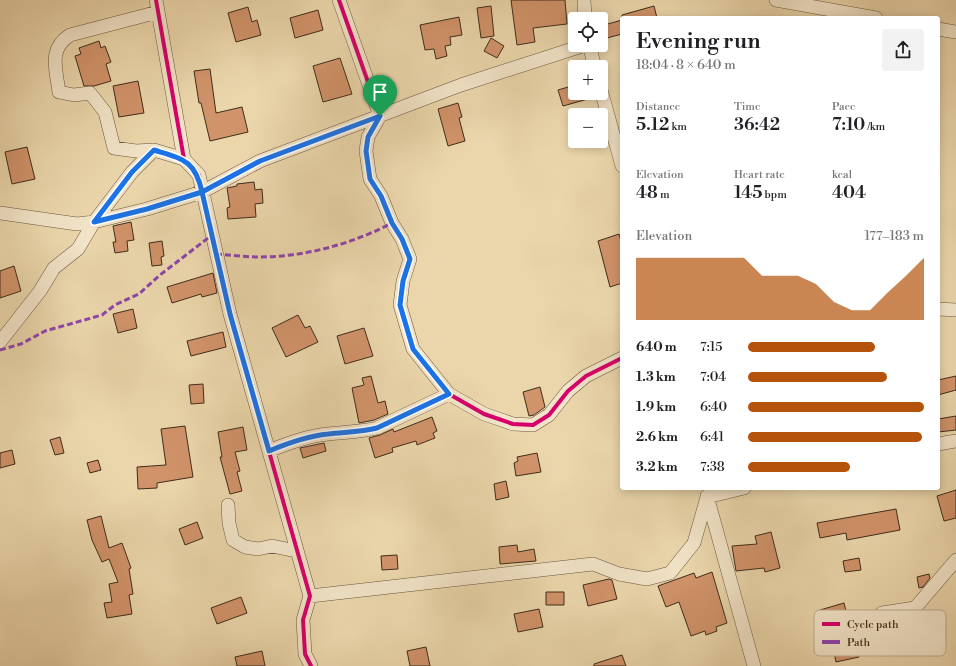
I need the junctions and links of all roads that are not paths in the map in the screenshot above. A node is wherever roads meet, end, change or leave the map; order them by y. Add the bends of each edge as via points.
1 (339, 0) edge
2 (584, 0) edge
3 (776, 0) edge
4 (157, 6) edge
5 (585, 12) edge
6 (865, 16) edge
7 (940, 29) edge
8 (956, 32) edge
9 (568, 50) edge
10 (604, 100) edge
11 (380, 116) junction
12 (154, 150) junction
13 (184, 159) junction
14 (620, 159) edge
15 (202, 192) junction
16 (0, 213) edge
17 (94, 222) junction
18 (940, 309) edge
19 (956, 310) edge
20 (0, 342) edge
21 (620, 359) edge
22 (449, 394) junction
23 (956, 441) edge
24 (940, 444) edge
25 (269, 451) junction
26 (725, 490) edge
27 (706, 492) edge
28 (228, 505) dead end
29 (296, 551) junction
30 (956, 560) edge
31 (310, 596) junction
32 (902, 610) edge
33 (311, 666) edge
34 (754, 666) edge

1 - 11 street
2 - 5 street
3 - 6 street
4 - 12 street via 70,35 61,41 56,49 55,59 59,92 74,95 90,93 106,112 114,148
4 - 13 street
7 - 8 street
9 - 11 street via 461,85
10 - 14 street
11 - 15 street via 260,161
11 - 22 street via 368,137 366,151 370,179 381,196 410,259 403,281 400,305 413,349
12 - 13 street
12 - 17 street via 132,172
13 - 15 street via 199,175
15 - 17 street
15 - 25 street via 230,314
16 - 17 street via 77,224
17 - 20 street via 78,249 54,268 40,291
18 - 19 street
21 - 22 street via 586,376 568,391 548,415 533,425 513,424 484,414
22 - 25 street via 377,428 310,437
23 - 24 street
25 - 29 street
26 - 27 street
27 - 31 street via 694,543 670,573 647,579 618,574 593,564
27 - 34 street
28 - 29 street via 233,540 245,547 258,549 272,546
29 - 31 street
30 - 32 street via 915,608
31 - 33 street via 303,620 305,654

